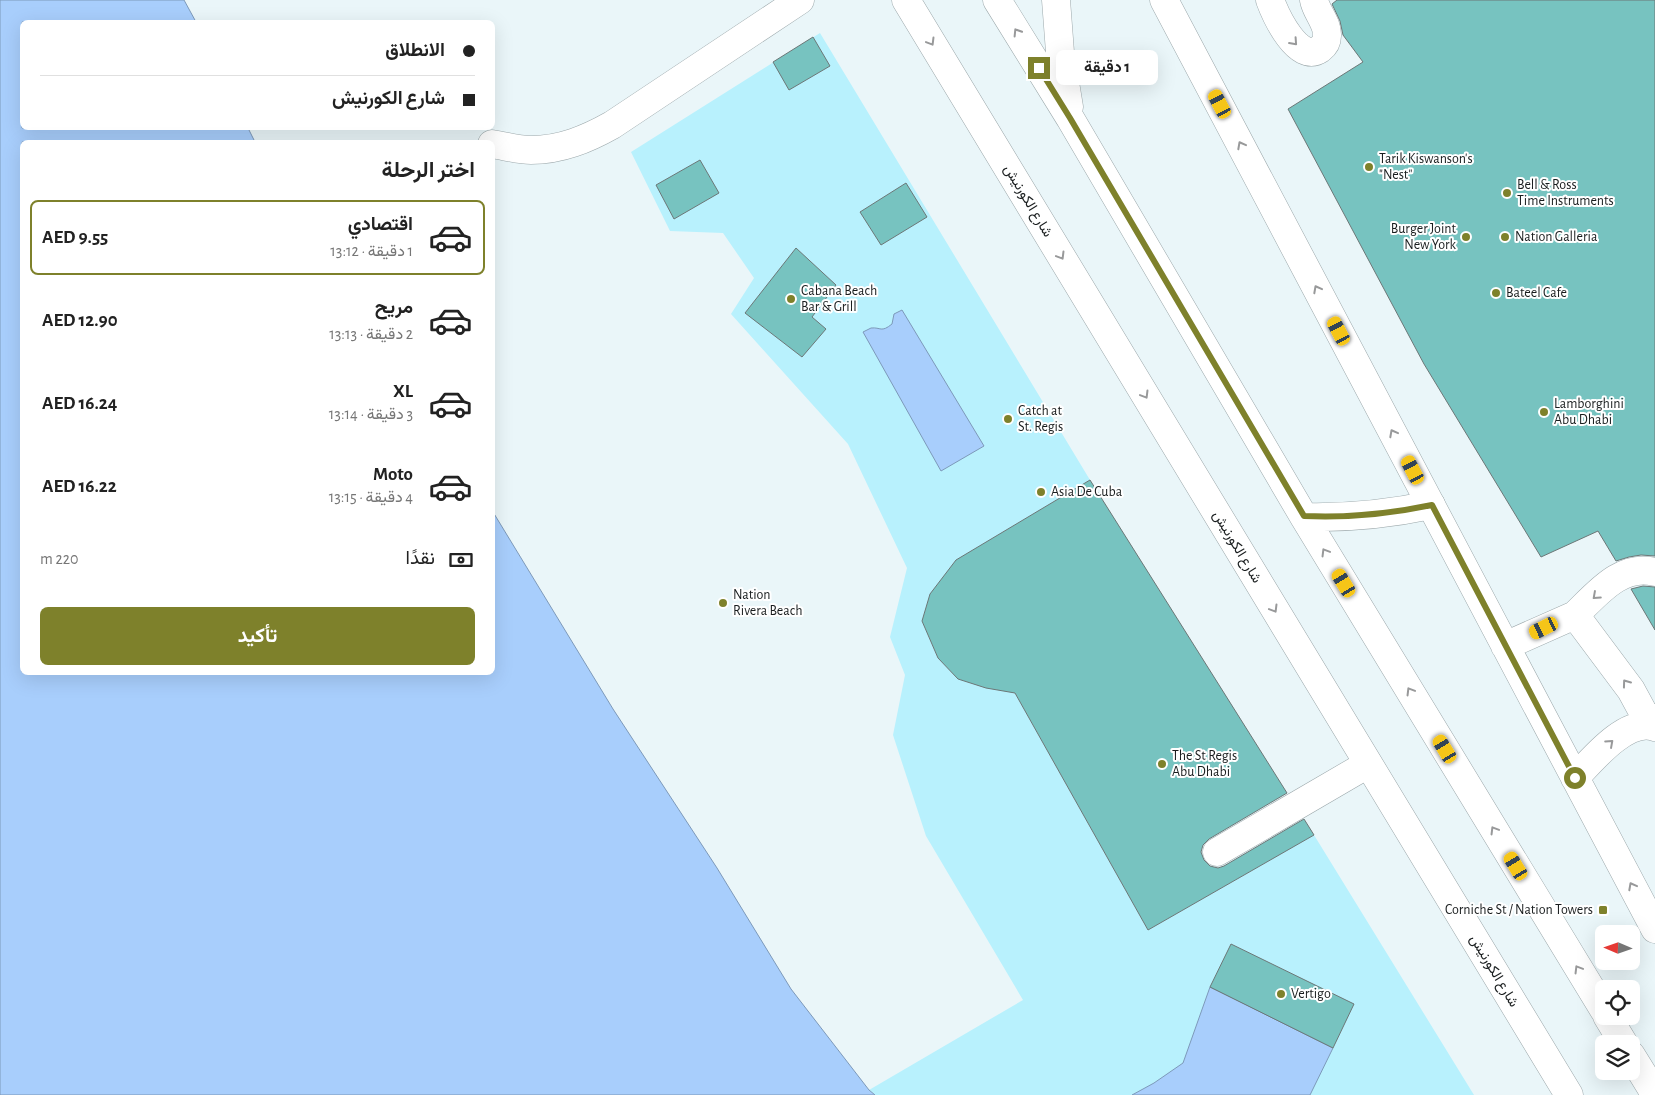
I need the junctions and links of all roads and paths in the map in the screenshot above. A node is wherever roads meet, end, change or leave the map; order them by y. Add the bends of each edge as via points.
1 (800, 0) edge
2 (906, 0) edge
3 (997, 0) edge
4 (1056, 0) edge
5 (1164, 0) edge
6 (1270, 0) edge
7 (1314, 0) edge
8 (1070, 118) junction
9 (495, 144) edge
10 (1432, 505) junction
11 (1304, 516) junction
12 (1655, 572) edge
13 (1574, 615) junction
14 (1505, 646) junction
15 (1653, 723) edge
16 (1368, 764) junction
17 (1575, 778) junction
18 (1217, 852) dead end
19 (1655, 929) edge
20 (1595, 995) edge
21 (1640, 1070) edge
22 (1655, 1094) edge
23 (1569, 1095) edge

1 - 9 main road via 589,138 564,146 530,150
2 -> 16 main road, شارع الكورنيش
8 -> 3 main road
4 - 8 main road
10 -> 5 main road
6 -> 7 main road via 1287,34 1305,52 1321,48 1328,35
8 - 11 main road
10 - 11 main road via 1372,515
10 - 14 main road
20 -> 11 main road
12 -> 13 main road via 1647,570 1617,576
13 - 14 main road
15 -> 13 main road
14 - 17 main road
17 -> 15 main road via 1612,740
16 - 18 main road
16 - 23 main road, شارع الكورنيش
19 -> 17 main road
21 - 22 main road

